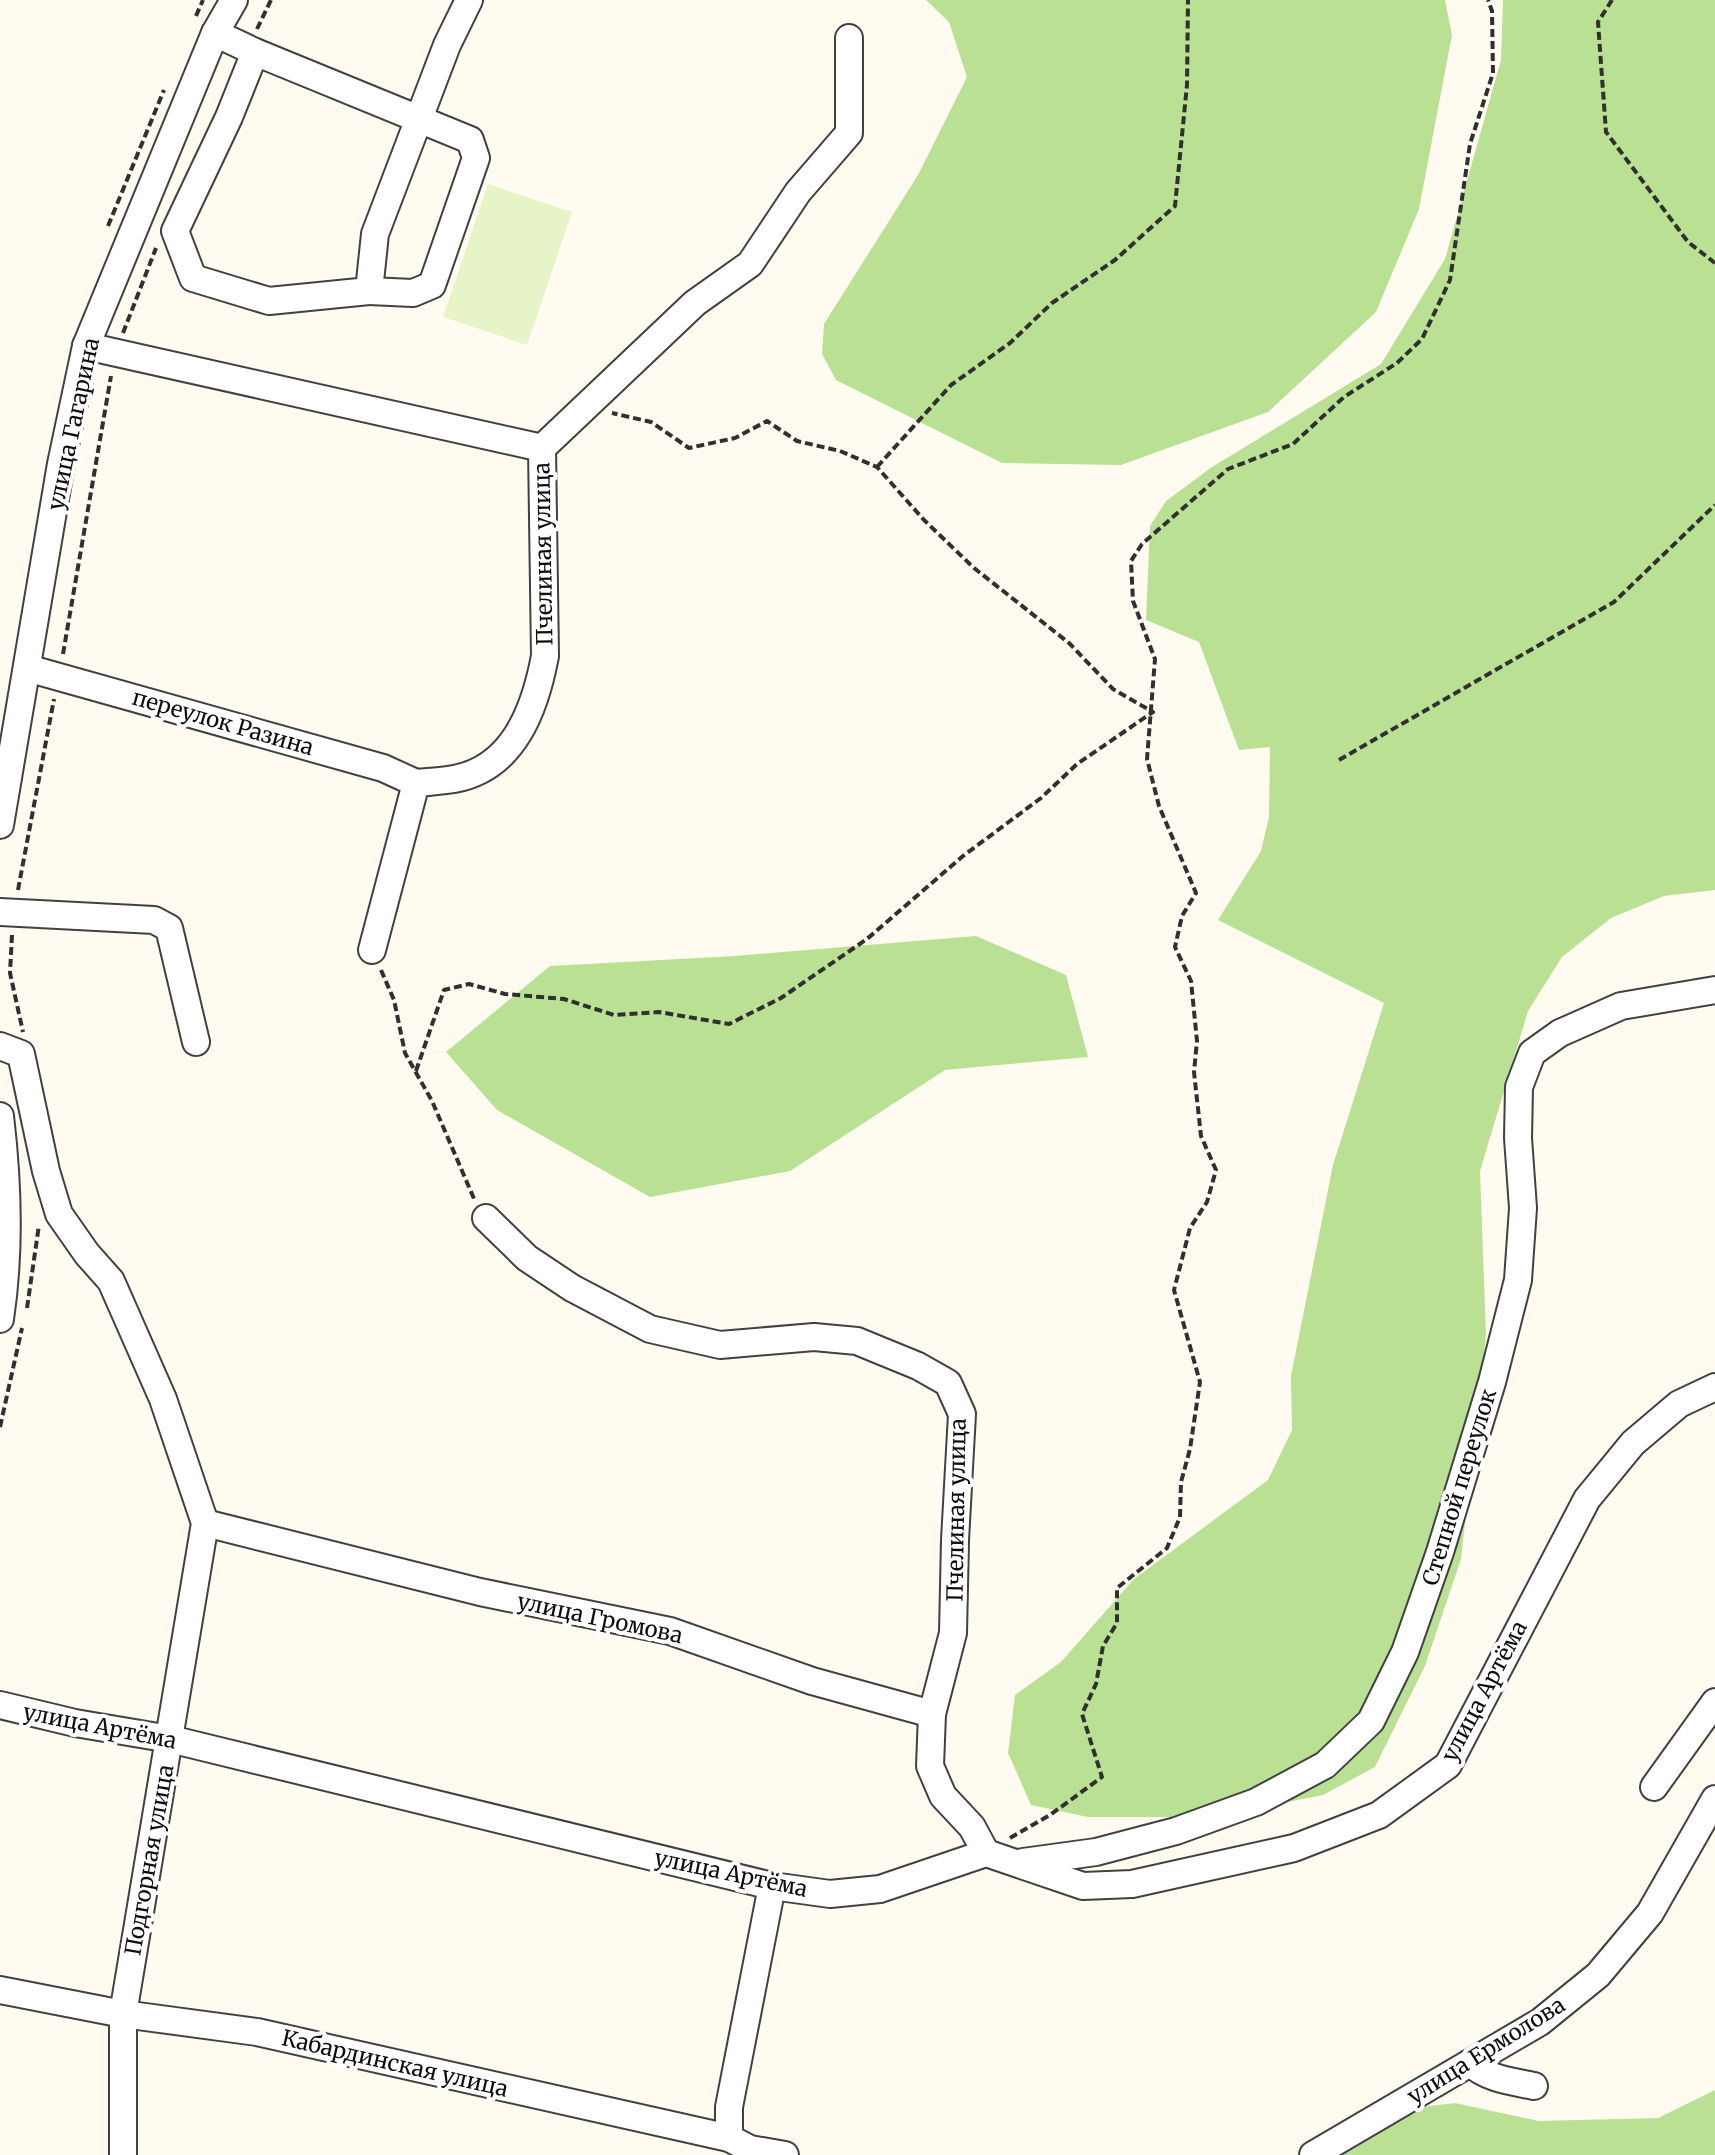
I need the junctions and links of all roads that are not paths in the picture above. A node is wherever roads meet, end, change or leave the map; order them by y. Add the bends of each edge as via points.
1 (234, 0) edge
2 (469, 0) edge
3 (215, 33) junction
4 (849, 38) dead end
5 (255, 52) junction
6 (420, 119) junction
7 (369, 291) junction
8 (86, 346) junction
9 (542, 448) junction
10 (27, 668) junction
11 (416, 783) junction
12 (0, 825) edge
13 (0, 912) edge
14 (372, 950) road end
15 (1715, 990) edge
16 (196, 1042) dead end
17 (0, 1046) edge
18 (0, 1116) edge
19 (486, 1218) road end
20 (0, 1319) edge
21 (1715, 1387) edge
22 (205, 1523) junction
23 (1715, 1702) edge
24 (0, 1705) edge
25 (932, 1714) junction
26 (170, 1739) junction
27 (1654, 1787) dead end
28 (1714, 1804) edge
29 (987, 1853) junction
30 (1015, 1862) junction
31 (772, 1886) junction
32 (0, 1990) edge
33 (123, 2014) junction
34 (1470, 2063) junction
35 (1534, 2086) dead end
36 (743, 2147) edge
37 (123, 2155) edge
38 (785, 2155) edge
39 (1313, 2155) edge

1 - 3 street, улица Гагарина
2 - 6 street
3 - 5 street
3 - 8 street, улица Гагарина
4 - 9 street via 849,133 798,192 750,264 695,303
5 - 6 street
5 - 7 street via 175,231 193,278 269,301
6 - 7 street via 375,234
6 - 7 street via 470,140 476,158 432,285 413,293
8 - 9 street, Пчелиная улица
8 - 10 street, улица Гагарина
9 - 11 street, Пчелиная улица via 545,656 539,689 522,732 493,763 457,779
10 - 11 street, переулок Разина via 383,768
10 - 12 street, улица Гагарина
11 - 14 street
13 - 16 street via 154,920 169,928
15 - 30 street, Степной переулок via 1621,1006 1560,1033 1532,1053 1519,1087 1523,1208 1518,1280 1440,1552 1405,1652 1371,1721 1325,1765 1256,1802 1096,1852
17 - 22 street, Подгорная улица via 21,1054 59,1214 111,1281 163,1399
18 - 20 street via 6,1246
19 - 25 street, Пчелиная улица via 527,1258 650,1329 720,1345 814,1337 857,1341 948,1383 962,1414 953,1633
21 - 30 street, улица Артёма via 1679,1404 1633,1443 1587,1499 1448,1765 1379,1815 1294,1848 1132,1884 1083,1886
22 - 25 street, улица Громова via 480,1592 670,1631 812,1681
22 - 26 street, Подгорная улица
23 - 27 street
24 - 26 street, улица Артёма
25 - 29 street via 930,1766 943,1796 972,1827
26 - 31 street, улица Артёма
26 - 33 street, Подгорная улица
28 - 34 street, улица Ермолова via 1650,1913 1598,1975 1540,2022
29 - 30 street, улица Артёма
29 - 31 street, улица Артёма via 880,1889 830,1894
31 - 36 street via 729,2107
32 - 33 street, Кабардинская улица
33 - 36 street, Кабардинская улица via 257,2032
33 - 37 street, Подгорная улица
34 - 35 street via 1499,2079
34 - 39 street, улица Ермолова
36 - 38 street, Кабардинская улица

